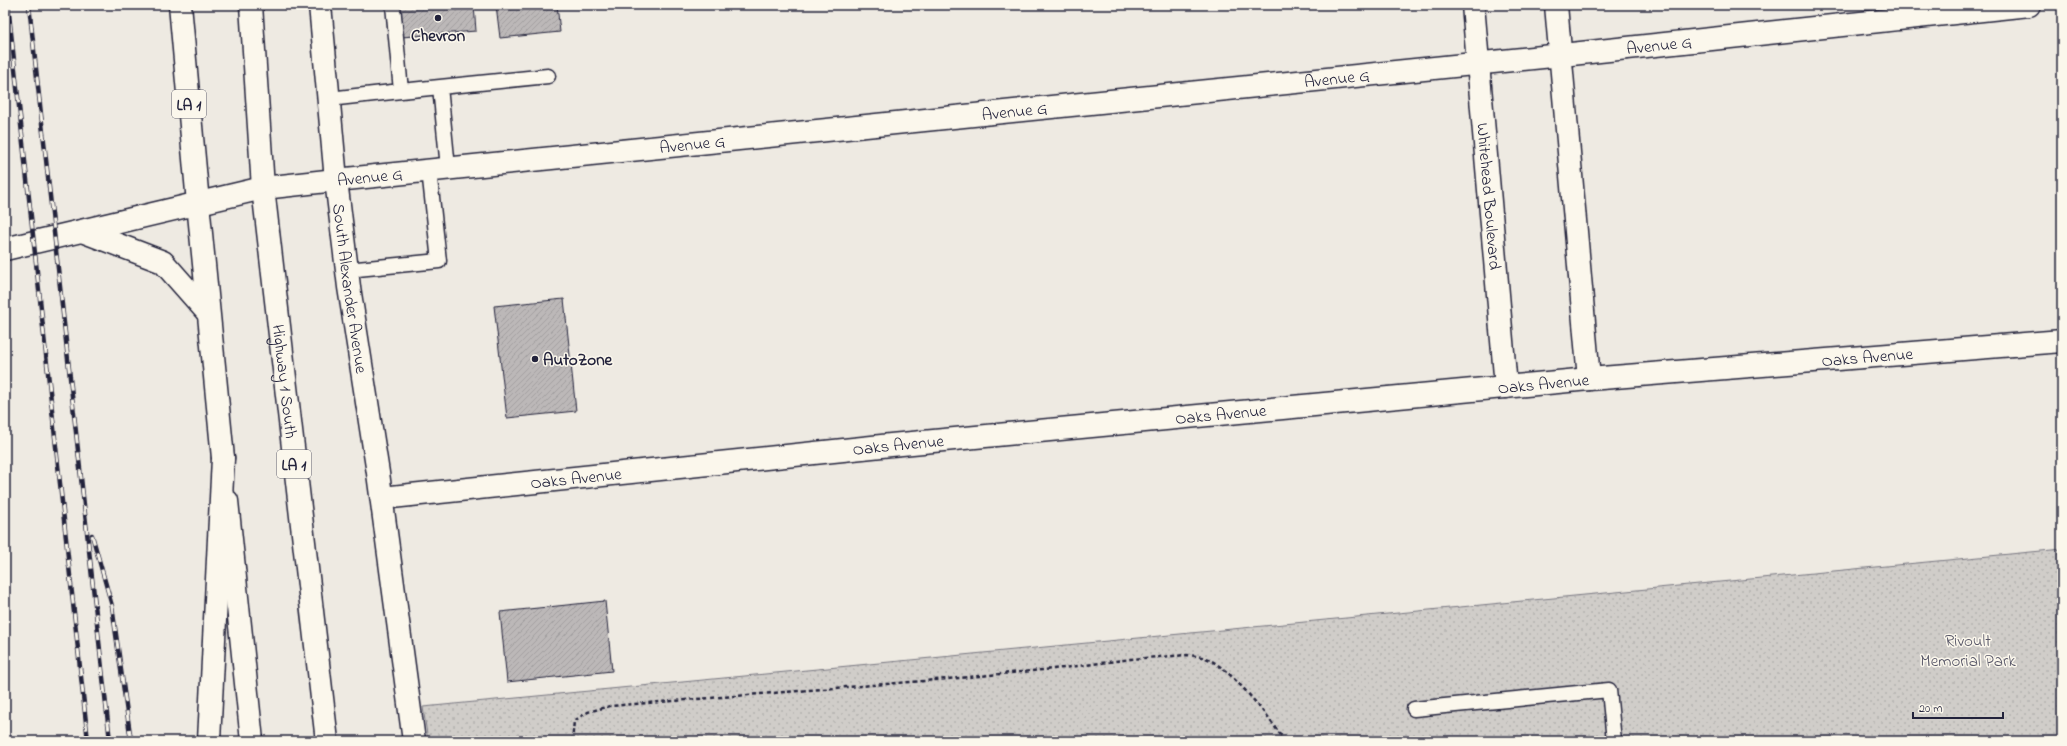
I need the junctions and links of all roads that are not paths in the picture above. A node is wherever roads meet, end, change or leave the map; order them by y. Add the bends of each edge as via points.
1 (180, 5) edge
2 (251, 5) edge
3 (320, 5) edge
4 (393, 5) edge
5 (1473, 5) edge
6 (1556, 5) edge
7 (2029, 5) edge
8 (1562, 55) junction
9 (1479, 63) junction
10 (548, 76) dead end
11 (440, 87) junction
12 (401, 91) junction
13 (329, 98) junction
14 (438, 169) junction
15 (336, 180) junction
16 (263, 188) junction
17 (198, 204) junction
18 (82, 231) junction
19 (5, 249) edge
20 (347, 270) junction
21 (208, 313) junction
22 (2062, 341) edge
23 (1589, 380) junction
24 (1506, 387) junction
25 (223, 458) junction
26 (382, 498) junction
27 (1414, 709) dead end
28 (209, 741) edge
29 (252, 741) edge
30 (327, 741) edge
31 (414, 741) edge
32 (1614, 741) edge

1 - 17 main road, LA 1
2 - 16 main road, LA 1
3 - 13 main road, South Alexander Avenue
4 - 12 lane
5 - 9 main road, Whitehead Boulevard
6 - 8 main road
7 - 8 main road, Avenue G
8 - 9 main road, Avenue G
8 - 23 main road
9 - 14 main road, Avenue G
9 - 24 main road, Whitehead Boulevard
10 - 11 lane
11 - 12 lane
11 - 14 lane
12 - 13 lane
13 - 15 main road, South Alexander Avenue
14 - 15 main road, Avenue G
14 - 20 lane via 439,260
15 - 16 main road, Avenue G
15 - 20 main road, South Alexander Avenue
16 - 17 main road, Avenue G
16 - 30 main road, Highway 1 South / LA 1
17 - 18 main road, Avenue G
17 - 21 main road, LA 1
18 - 19 main road, Avenue G
18 - 21 main road via 163,262
20 - 26 main road, South Alexander Avenue
21 - 25 main road, LA 1
22 - 23 main road, Oaks Avenue
23 - 24 main road, Oaks Avenue
24 - 26 main road, Oaks Avenue via 891,445
25 - 28 main road
25 - 29 main road, LA 1
26 - 31 main road, South Alexander Avenue
27 - 32 lane via 1609,690

